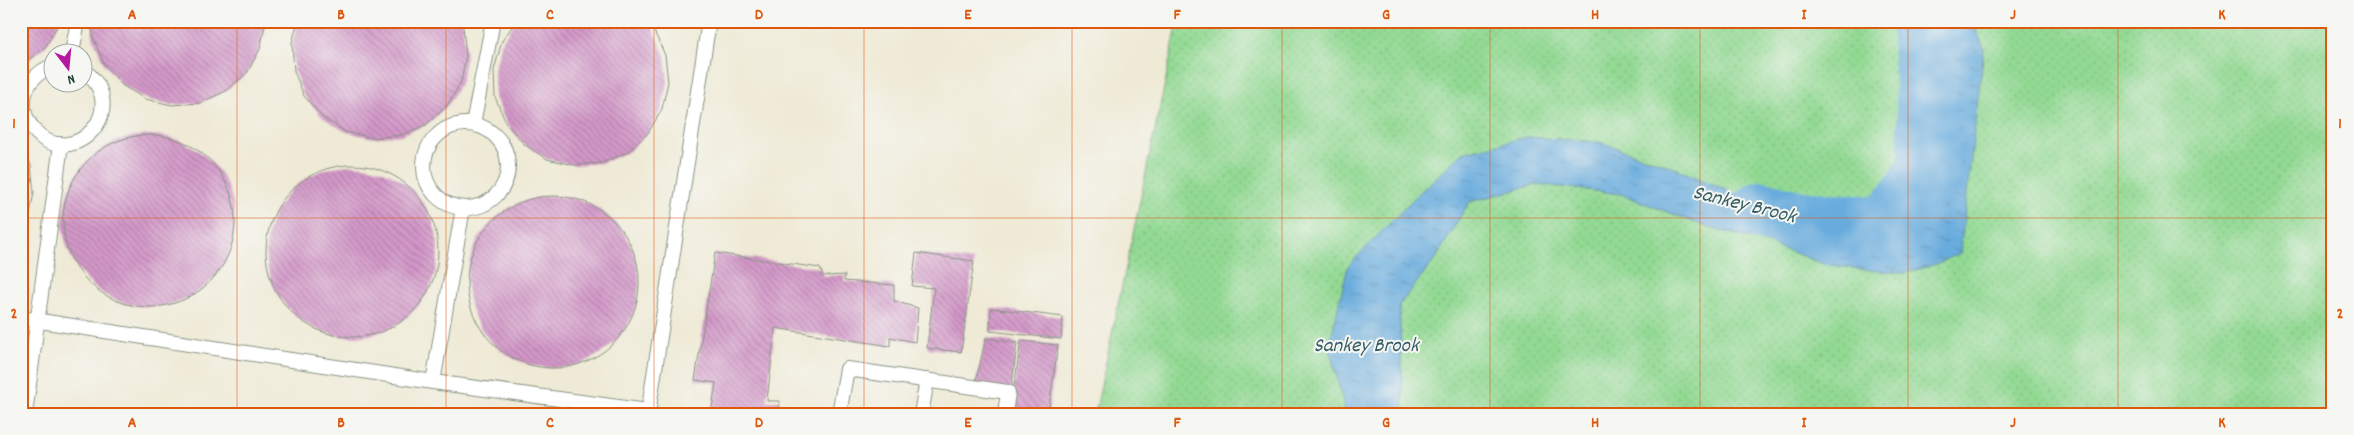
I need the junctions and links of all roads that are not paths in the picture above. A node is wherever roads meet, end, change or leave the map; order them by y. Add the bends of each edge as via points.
1 (78, 21) edge
2 (493, 21) edge
3 (710, 21) edge
4 (74, 42) edge
5 (42, 72) edge
6 (92, 77) edge
7 (473, 124) junction
8 (61, 144) junction
9 (463, 208) junction
10 (21, 318) edge
11 (36, 320) junction
12 (927, 380) junction
13 (433, 382) junction
14 (648, 412) edge
15 (25, 414) edge
16 (839, 414) edge
17 (921, 414) edge
18 (1005, 414) edge

1 - 4 lane
2 - 7 lane
3 - 14 lane
5 - 8 lane via 27,88 24,113 38,135 49,142
6 - 8 lane via 104,102 102,115 87,137 75,143
7 - 9 lane via 498,137 505,149 507,177 491,200 478,207
7 - 9 lane via 445,128 434,137 423,162 429,188 438,199 450,206
8 - 11 lane
9 - 13 lane
10 - 11 lane
11 - 13 lane
11 - 15 lane
12 - 16 lane via 848,369
12 - 17 lane
12 - 18 lane via 1008,392
13 - 14 lane

